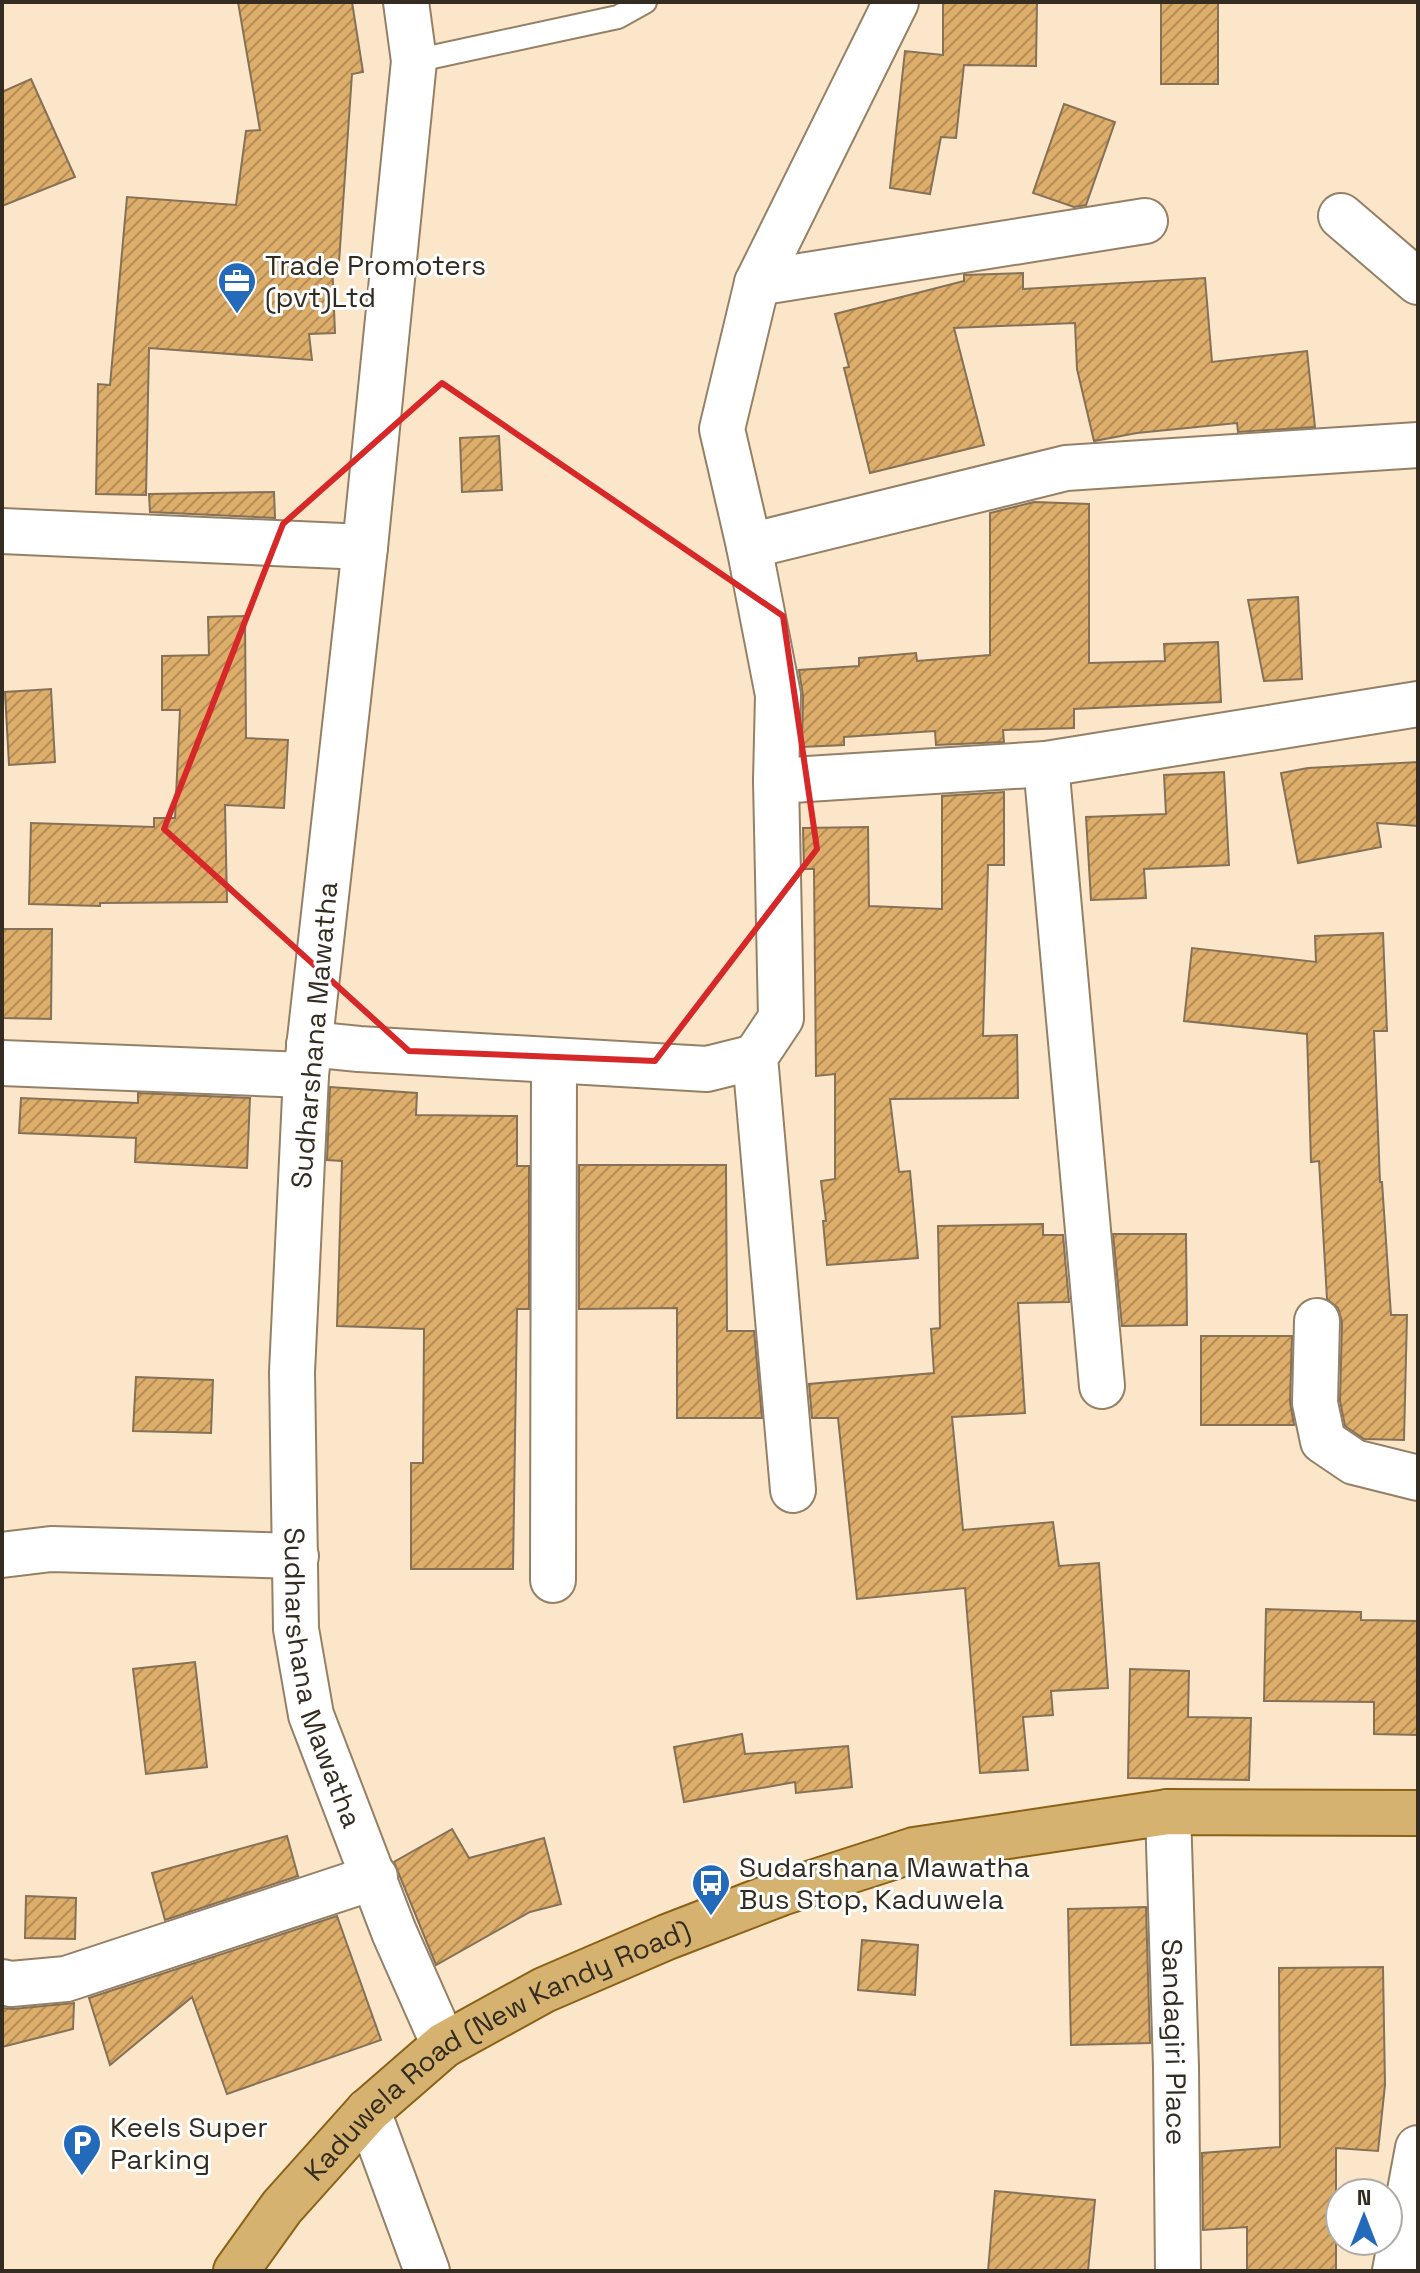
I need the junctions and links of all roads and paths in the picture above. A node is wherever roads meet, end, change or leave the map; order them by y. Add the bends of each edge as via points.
1 (406, 2) edge
2 (645, 2) edge
3 (896, 2) edge
4 (414, 61) junction
5 (1341, 216) dead end
6 (1145, 221) dead end
7 (1418, 282) edge
8 (757, 283) junction
9 (1418, 445) edge
10 (2, 531) edge
11 (749, 546) junction
12 (365, 547) junction
13 (1418, 704) edge
14 (1046, 764) junction
15 (776, 781) junction
16 (755, 1057) junction
17 (308, 1059) junction
18 (554, 1061) junction
19 (2, 1063) edge
20 (1317, 1321) dead end
21 (1102, 1386) dead end
22 (1418, 1478) edge
23 (793, 1490) dead end
24 (2, 1555) edge
25 (296, 1556) junction
26 (553, 1580) dead end
27 (1168, 1812) junction
28 (1418, 1813) edge
29 (375, 1877) junction
30 (2, 1982) edge
31 (444, 2045) junction
32 (368, 2111) junction
33 (1418, 2148) edge
34 (236, 2271) edge
35 (427, 2271) edge
36 (1178, 2271) edge
37 (1395, 2271) edge

1 - 4 street, Sudharshana Mawatha
2 - 4 lane via 618,17
3 - 8 street
4 - 12 street, Sudharshana Mawatha
5 - 7 street
6 - 8 street
8 - 11 street via 722,429
9 - 11 street via 1066,468
10 - 12 street
11 - 15 street via 778,695
12 - 17 street, Sudharshana Mawatha
13 - 14 street
14 - 15 street
14 - 21 street
15 - 16 street via 781,1018
16 - 18 street via 707,1069
16 - 23 street
17 - 18 street
17 - 19 street
17 - 25 street, Sudharshana Mawatha via 292,1372
18 - 26 street
20 - 22 street via 1315,1403 1323,1441 1354,1462
24 - 25 street via 51,1549
25 - 29 street, Sudharshana Mawatha via 296,1629 311,1715
27 - 28 main road, Kaduwela Road (New Kandy Road)
27 - 31 main road, Kaduwela Road (New Kandy Road) via 914,1850 781,1893 626,1954 544,1990
27 - 36 street, Sandagiri Place
29 - 30 street via 66,1979
29 - 31 street, Sudharshana Mawatha
31 - 32 main road, Kaduwela Road (New Kandy Road)
32 - 34 main road, Kaduwela Road (New Kandy Road) via 282,2207
32 - 35 street
33 - 37 street

